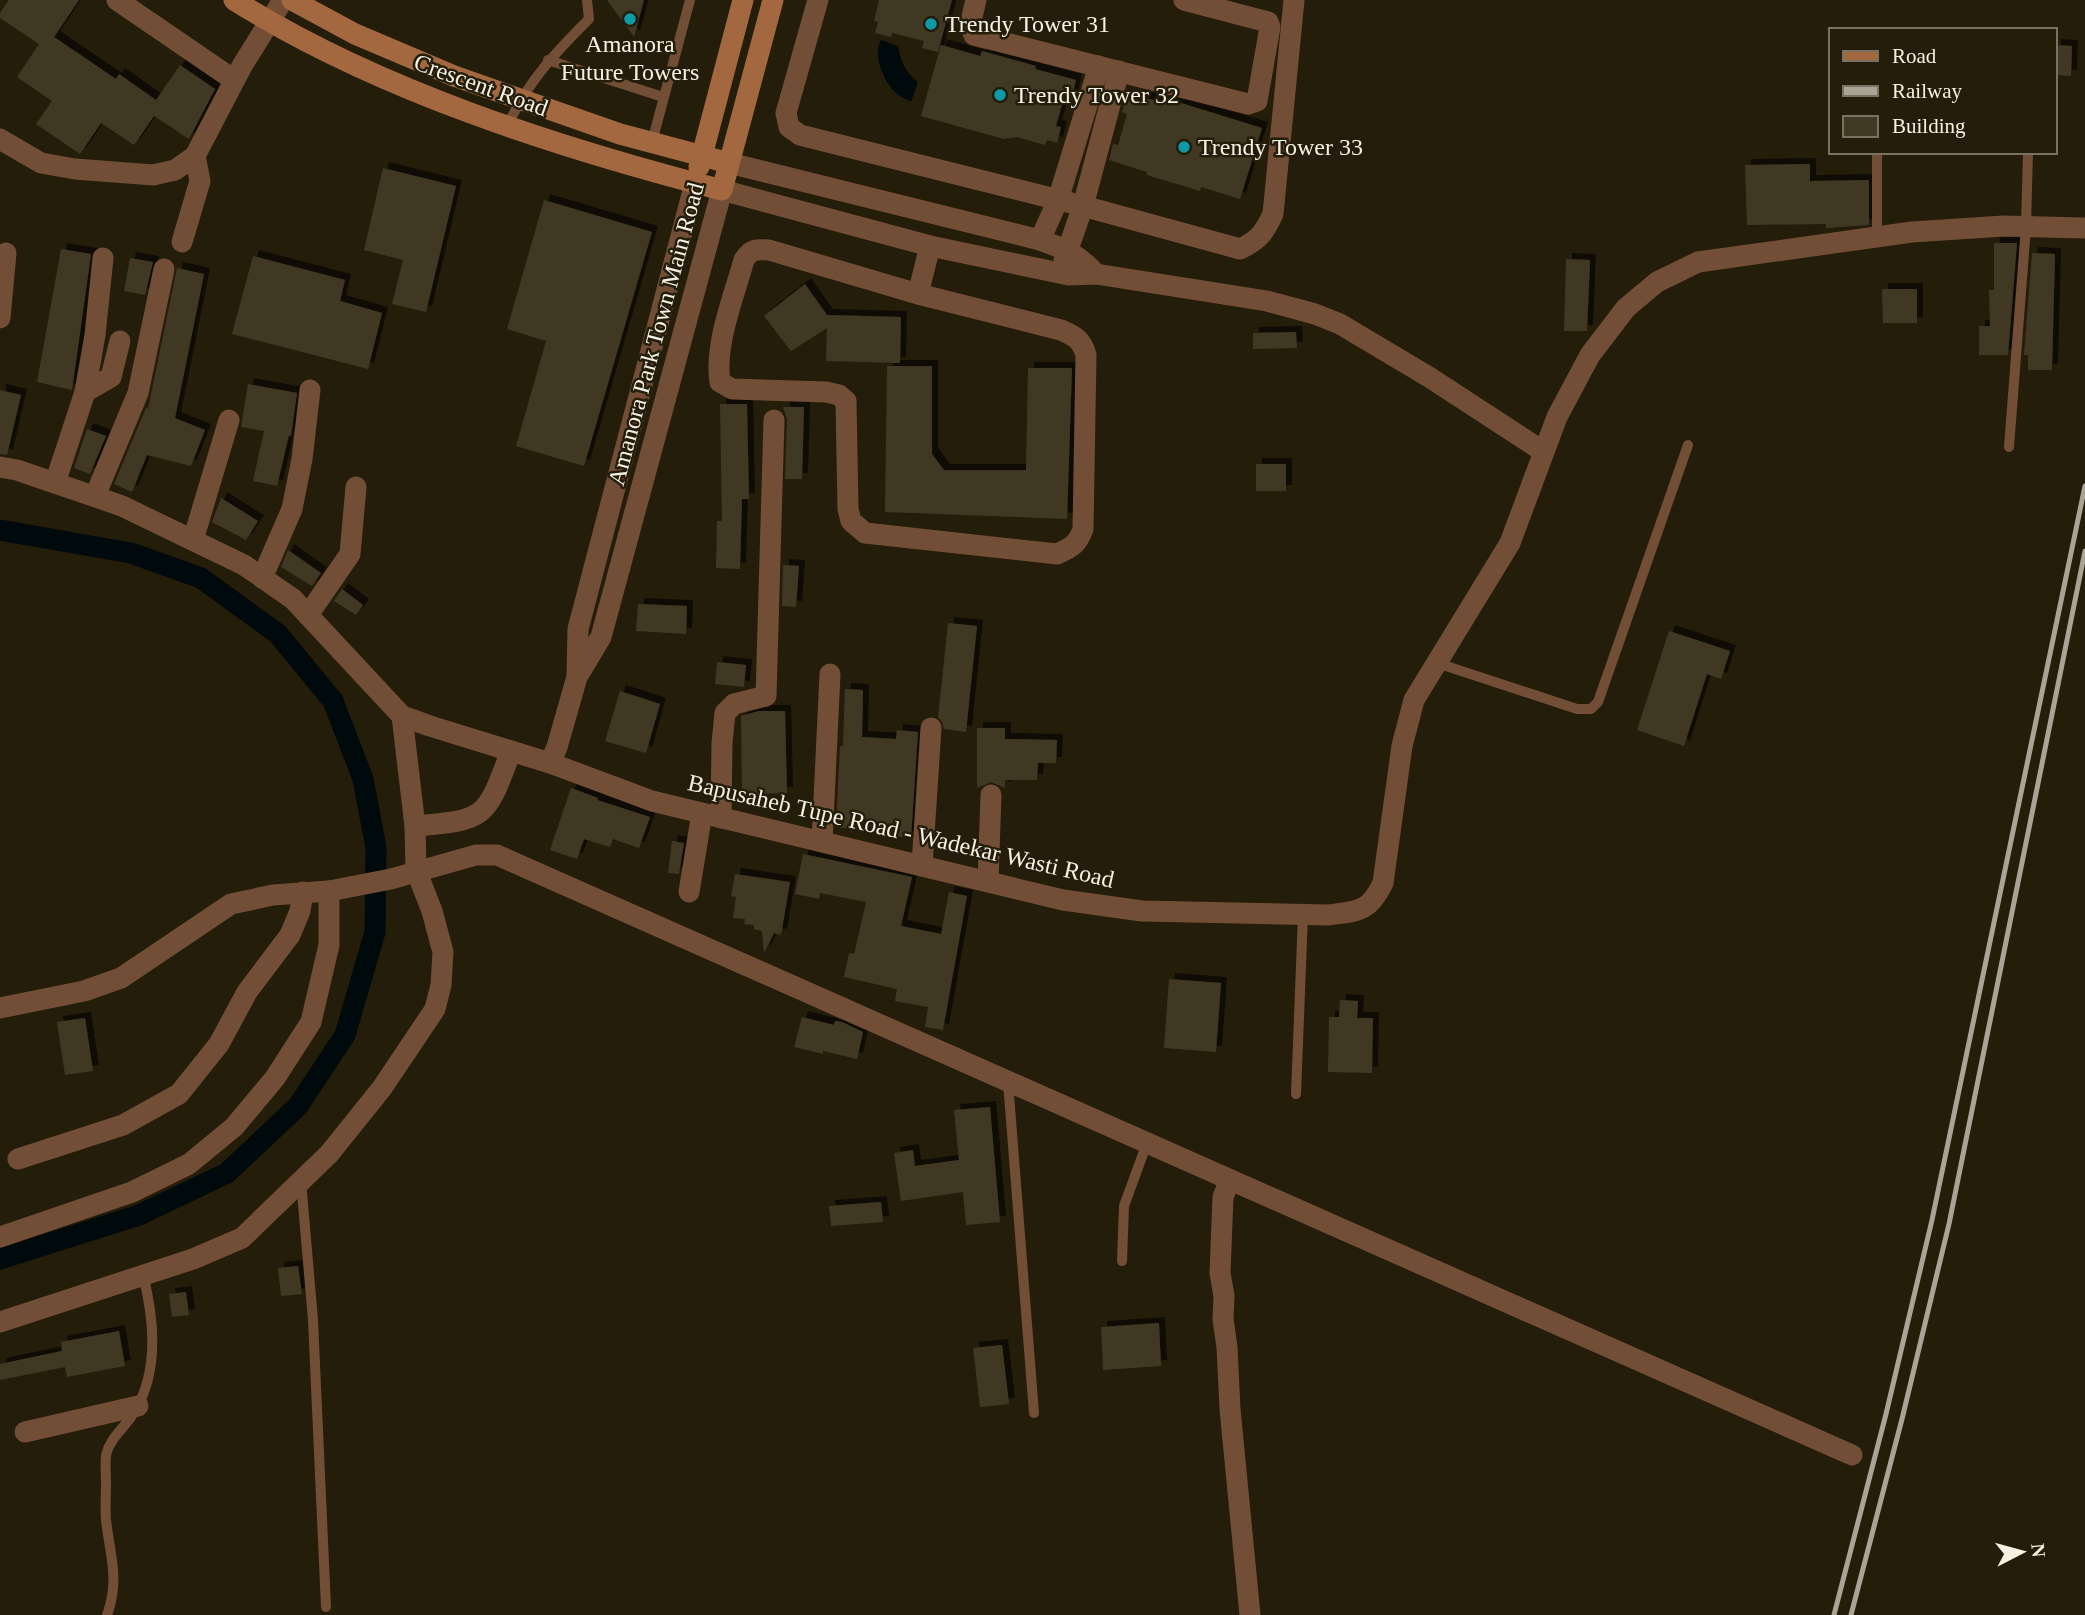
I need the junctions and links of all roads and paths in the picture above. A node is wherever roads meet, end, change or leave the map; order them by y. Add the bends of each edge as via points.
1 (117, 0) edge
2 (234, 0) edge
3 (283, 0) edge
4 (292, 0) edge
5 (587, 0) edge
6 (690, 0) edge
7 (743, 0) edge
8 (773, 0) edge
9 (818, 0) edge
10 (976, 0) edge
11 (1184, 0) edge
12 (1294, 0) edge
13 (271, 21) junction
14 (548, 60) junction
15 (1109, 69) junction
16 (234, 80) junction
17 (663, 97) junction
18 (520, 99) junction
19 (508, 125) junction
20 (0, 139) edge
21 (652, 142) junction
22 (1877, 154) edge
23 (2028, 154) edge
24 (195, 156) junction
25 (702, 156) junction
26 (729, 163) junction
27 (695, 183) junction
28 (722, 190) junction
29 (1058, 200) junction
30 (1083, 206) junction
31 (2026, 227) junction
32 (2085, 229) edge
33 (1877, 237) junction
34 (1040, 240) junction
35 (182, 242) dead end
36 (930, 246) junction
37 (1068, 250) junction
38 (6, 253) dead end
39 (103, 258) dead end
40 (164, 269) dead end
41 (1060, 273) junction
42 (1096, 274) junction
43 (918, 294) junction
44 (0, 318) edge
45 (120, 341) dead end
46 (310, 390) dead end
47 (85, 392) junction
48 (229, 420) dead end
49 (774, 420) dead end
50 (1689, 445) dead end
51 (2009, 447) dead end
52 (1544, 452) junction
53 (0, 467) edge
54 (617, 480) junction
55 (55, 483) junction
56 (642, 486) junction
57 (356, 487) dead end
58 (95, 496) junction
59 (193, 540) junction
60 (262, 578) junction
61 (308, 615) junction
62 (1437, 663) junction
63 (830, 674) dead end
64 (578, 677) junction
65 (402, 716) junction
66 (931, 728) dead end
67 (511, 751) junction
68 (550, 763) junction
69 (992, 795) dead end
70 (712, 815) junction
71 (415, 826) junction
72 (822, 842) junction
73 (922, 865) junction
74 (416, 870) junction
75 (988, 881) junction
76 (329, 891) junction
77 (303, 892) junction
78 (689, 892) dead end
79 (1303, 915) junction
80 (0, 1008) edge
81 (1008, 1082) junction
82 (1296, 1094) dead end
83 (1147, 1143) junction
84 (18, 1159) dead end
85 (1230, 1180) junction
86 (301, 1181) junction
87 (0, 1237) edge
88 (1122, 1261) dead end
89 (143, 1275) junction
90 (0, 1322) edge
91 (138, 1406) junction
92 (1034, 1413) dead end
93 (25, 1432) dead end
94 (1852, 1455) dead end
95 (326, 1607) dead end
96 (107, 1615) edge
97 (1250, 1615) edge

1 - 16 street
2 - 13 main road, Crescent Road
3 - 13 street
4 - 18 main road, Crescent Road via 355,34
5 - 14 lane via 589,19
6 - 17 lane
7 - 25 main road, Amanora Park Town Main Road
8 - 26 main road, Amanora Park Town Main Road
9 - 29 street via 786,113 789,127 800,135
10 - 15 street via 970,25 974,36
11 - 15 street via 1268,22 1257,101 1248,104
12 - 30 street via 1273,214 1256,242 1240,249 1225,247
13 - 16 street
13 - 19 main road, Crescent Road via 343,59
14 - 17 lane
14 - 18 lane
15 - 29 street
15 - 30 street
16 - 24 street
17 - 21 lane
18 - 19 lane
18 - 21 main road, Crescent Road
19 - 27 main road, Crescent Road via 612,161
20 - 24 street via 41,163 75,169 153,175 176,170
21 - 25 main road, Crescent Road
22 - 33 lane
23 - 31 lane
24 - 35 street via 200,181
25 - 26 main road, Crescent Road
25 - 27 main road, Amanora Park Town Main Road
26 - 28 main road, Amanora Park Town Main Road
26 - 34 street
27 - 28 main road, Crescent Road
27 - 54 street, Amanora Park Town Main Road
28 - 36 street
28 - 56 street, Amanora Park Town Main Road
29 - 30 street
29 - 34 street
30 - 37 street
31 - 32 street, Bapusaheb Tupe Road - Wadekar Wasti Road
31 - 33 street, Bapusaheb Tupe Road - Wadekar Wasti Road
31 - 51 lane
33 - 52 street, Bapusaheb Tupe Road - Wadekar Wasti Road via 1698,262 1657,282 1626,307 1590,355
34 - 37 street
36 - 41 street
36 - 43 street
37 - 41 street
37 - 42 street
38 - 44 street
39 - 47 street
40 - 58 street via 138,393
41 - 42 street
42 - 52 street via 1315,314 1429,377
43 - 43 street via 756,249 744,260 721,347 720,382 732,389 825,392 846,401 848,509 851,521 865,533 1057,554 1070,549 1079,542 1083,529 1083,344 1061,330
45 - 47 street via 111,377
46 - 60 street via 292,509
47 - 55 street
48 - 59 street
49 - 70 street via 766,696 734,704 725,713
50 - 62 lane via 1598,702 1591,709 1577,709
52 - 62 street, Bapusaheb Tupe Road - Wadekar Wasti Road via 1510,543
53 - 55 street
54 - 56 street
54 - 64 street, Amanora Park Town Main Road via 578,629
55 - 58 street
56 - 64 street, Amanora Park Town Main Road via 601,637
57 - 61 street via 350,554
58 - 59 street
59 - 60 street
60 - 61 street via 293,598
61 - 65 street
62 - 79 street, Bapusaheb Tupe Road - Wadekar Wasti Road via 1414,700 1402,746 1383,883 1374,901 1357,911
63 - 72 street
64 - 68 street, Amanora Park Town Main Road
65 - 67 street, Bapusaheb Tupe Road - Wadekar Wasti Road
65 - 71 street
66 - 73 street
67 - 68 street, Bapusaheb Tupe Road - Wadekar Wasti Road
67 - 71 street via 496,793 474,818
68 - 70 street, Bapusaheb Tupe Road - Wadekar Wasti Road via 652,801
69 - 75 street
70 - 72 street, Bapusaheb Tupe Road - Wadekar Wasti Road
70 - 78 street
71 - 74 street
72 - 73 street, Bapusaheb Tupe Road - Wadekar Wasti Road
73 - 75 street, Bapusaheb Tupe Road - Wadekar Wasti Road
74 - 76 street
74 - 81 street via 476,855 497,855
74 - 86 street via 443,952 435,1009 382,1088
75 - 79 street, Bapusaheb Tupe Road - Wadekar Wasti Road via 1063,900 1143,911
76 - 77 street
76 - 87 street via 329,944 311,1022 275,1078 234,1127 189,1164 132,1192
77 - 80 street via 231,904 121,978 84,991
77 - 84 street via 290,936 247,992 219,1044 179,1094 123,1125
79 - 82 lane
81 - 83 street
81 - 92 lane
83 - 85 street
83 - 88 lane via 1124,1206
85 - 94 street
85 - 97 street via 1223,1198 1220,1273
86 - 89 street via 242,1238
86 - 95 lane via 313,1320
89 - 90 street
89 - 91 lane via 150,1302 152,1349 150,1379
91 - 93 street
91 - 96 lane via 112,1439 106,1457 106,1519 115,1575

